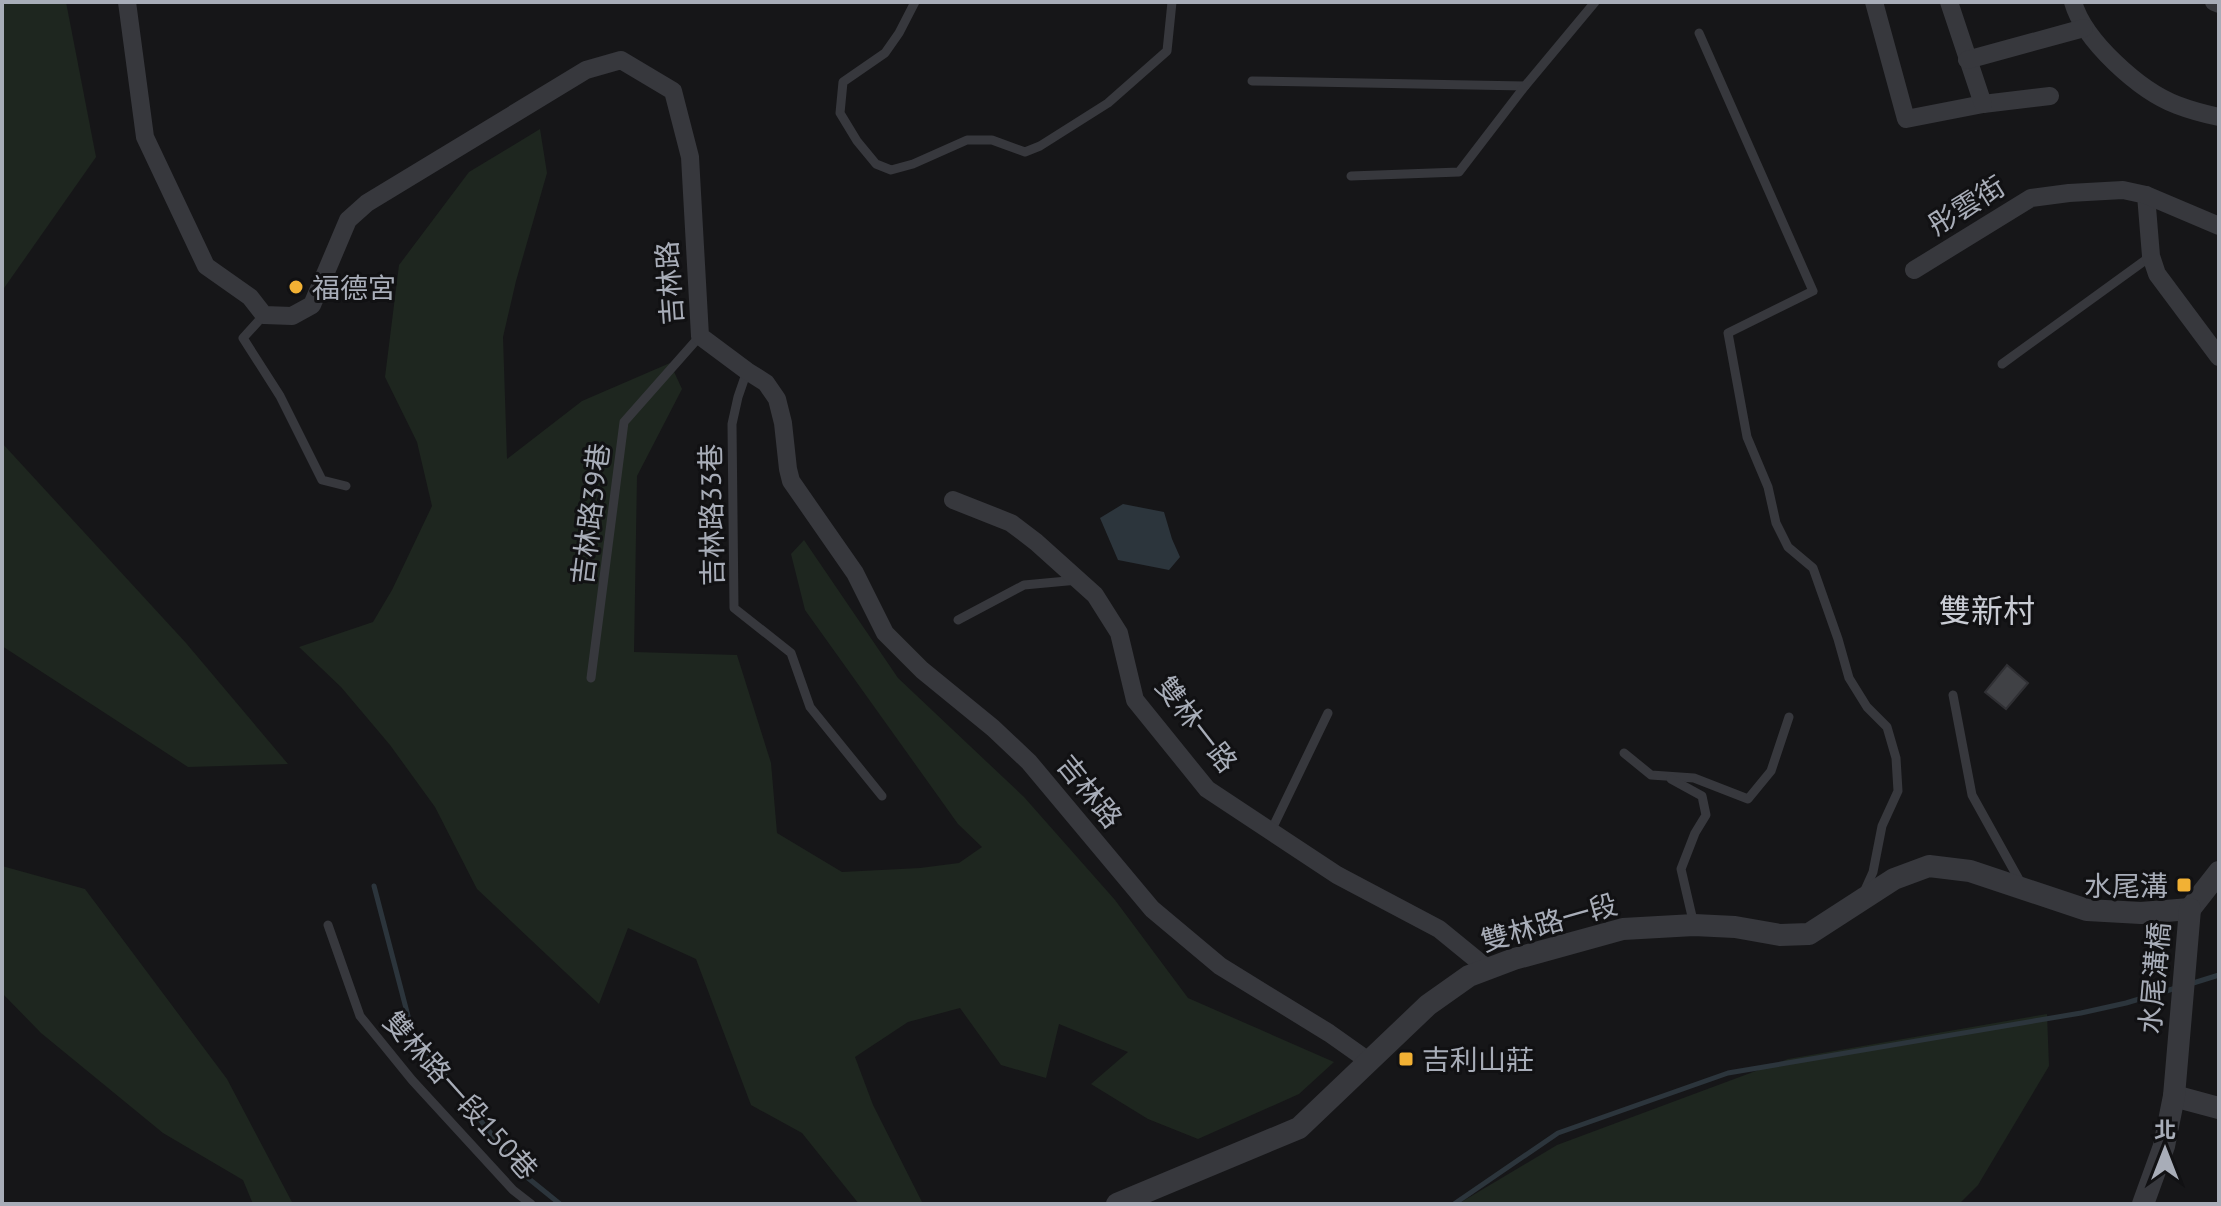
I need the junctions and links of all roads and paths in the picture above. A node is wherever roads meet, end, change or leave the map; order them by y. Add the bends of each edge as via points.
1 (127, 2) edge
2 (915, 2) edge
3 (1172, 2) edge
4 (1595, 2) edge
5 (1874, 2) edge
6 (1949, 2) edge
7 (2073, 2) edge
8 (2084, 28) junction
9 (1699, 33) dead end
10 (1967, 60) junction
11 (1252, 81) dead end
12 (1525, 86) junction
13 (2050, 96) dead end
14 (1983, 104) junction
15 (2219, 117) edge
16 (1351, 176) dead end
17 (2146, 195) junction
18 (2219, 226) edge
19 (2151, 256) junction
20 (1914, 270) dead end
21 (264, 315) junction
22 (700, 336) junction
23 (2219, 357) edge
24 (2002, 364) dead end
25 (747, 371) junction
26 (346, 486) dead end
27 (953, 500) dead end
28 (1079, 580) junction
29 (958, 620) dead end
30 (591, 678) dead end
31 (1953, 695) dead end
32 (1328, 713) dead end
33 (1789, 717) dead end
34 (1624, 753) dead end
35 (1668, 777) junction
36 (882, 796) dead end
37 (1271, 831) junction
38 (2219, 872) edge
39 (2026, 891) junction
40 (1859, 903) junction
41 (2190, 909) junction
42 (328, 925) dead end
43 (1694, 925) junction
44 (1488, 969) junction
45 (1370, 1062) junction
46 (2174, 1096) junction
47 (2219, 1108) edge
48 (531, 1204) edge
49 (1117, 1204) edge
50 (2143, 1204) edge

1 - 21 street via 145,137 206,266 250,297
2 - 3 lane via 885,53 843,82 840,113 876,164 891,170 967,140 992,140 1025,152 1040,146 1108,103 1167,51
4 - 12 lane
5 - 14 street via 1906,119
6 - 10 street
7 - 8 street
8 - 10 street
8 - 15 street via 2136,81 2175,105
9 - 40 lane via 1813,291 1728,333 1747,437 1776,523 1788,547 1813,568 1849,678 1887,727 1896,758 1898,791
10 - 14 street
11 - 12 lane
12 - 16 lane via 1459,172
13 - 14 street
17 - 18 street, 彤雲街
17 - 19 street
17 - 20 street, 彤雲街 via 2123,190 2031,198
19 - 23 street via 2157,274
19 - 24 lane
21 - 22 street, 吉林路 via 292,316 312,305 348,220 367,203 586,70 621,60 673,91 690,157
21 - 26 lane via 243,338 280,396 322,480
22 - 25 street, 吉林路
22 - 30 lane, 吉林路39巷 via 624,422
25 - 36 lane, 吉林路33巷 via 732,424 734,608 791,653 810,707
25 - 45 street, 吉林路 via 766,383 777,399 791,481 855,573 885,633 1029,762 1152,909 1220,966
27 - 28 street, 雙林一路 via 1011,523
28 - 29 lane via 1024,585
28 - 37 street, 雙林一路 via 1119,633 1135,700 1207,789
31 - 39 lane via 1972,795
32 - 37 lane
33 - 35 lane via 1771,771 1748,799 1694,778
34 - 35 lane via 1651,775
35 - 43 lane via 1702,796 1706,815 1681,869
37 - 44 street, 雙林一路 via 1337,875 1439,929
38 - 41 street
39 - 40 street, 雙林路一段 via 1970,871 1929,866 1894,879
39 - 41 street, 雙林路一段 via 2087,910
40 - 43 street, 雙林路一段 via 1809,934
41 - 46 street, 水尾溝橋
42 - 48 lane, 雙林路一段150巷 via 360,1016
43 - 44 street, 雙林路一段 via 1623,929
44 - 45 street, 雙林路一段 via 1428,1005
45 - 49 street, 雙林路一段 via 1299,1128
46 - 47 street
46 - 50 street, 水尾溝橋 via 2164,1146

